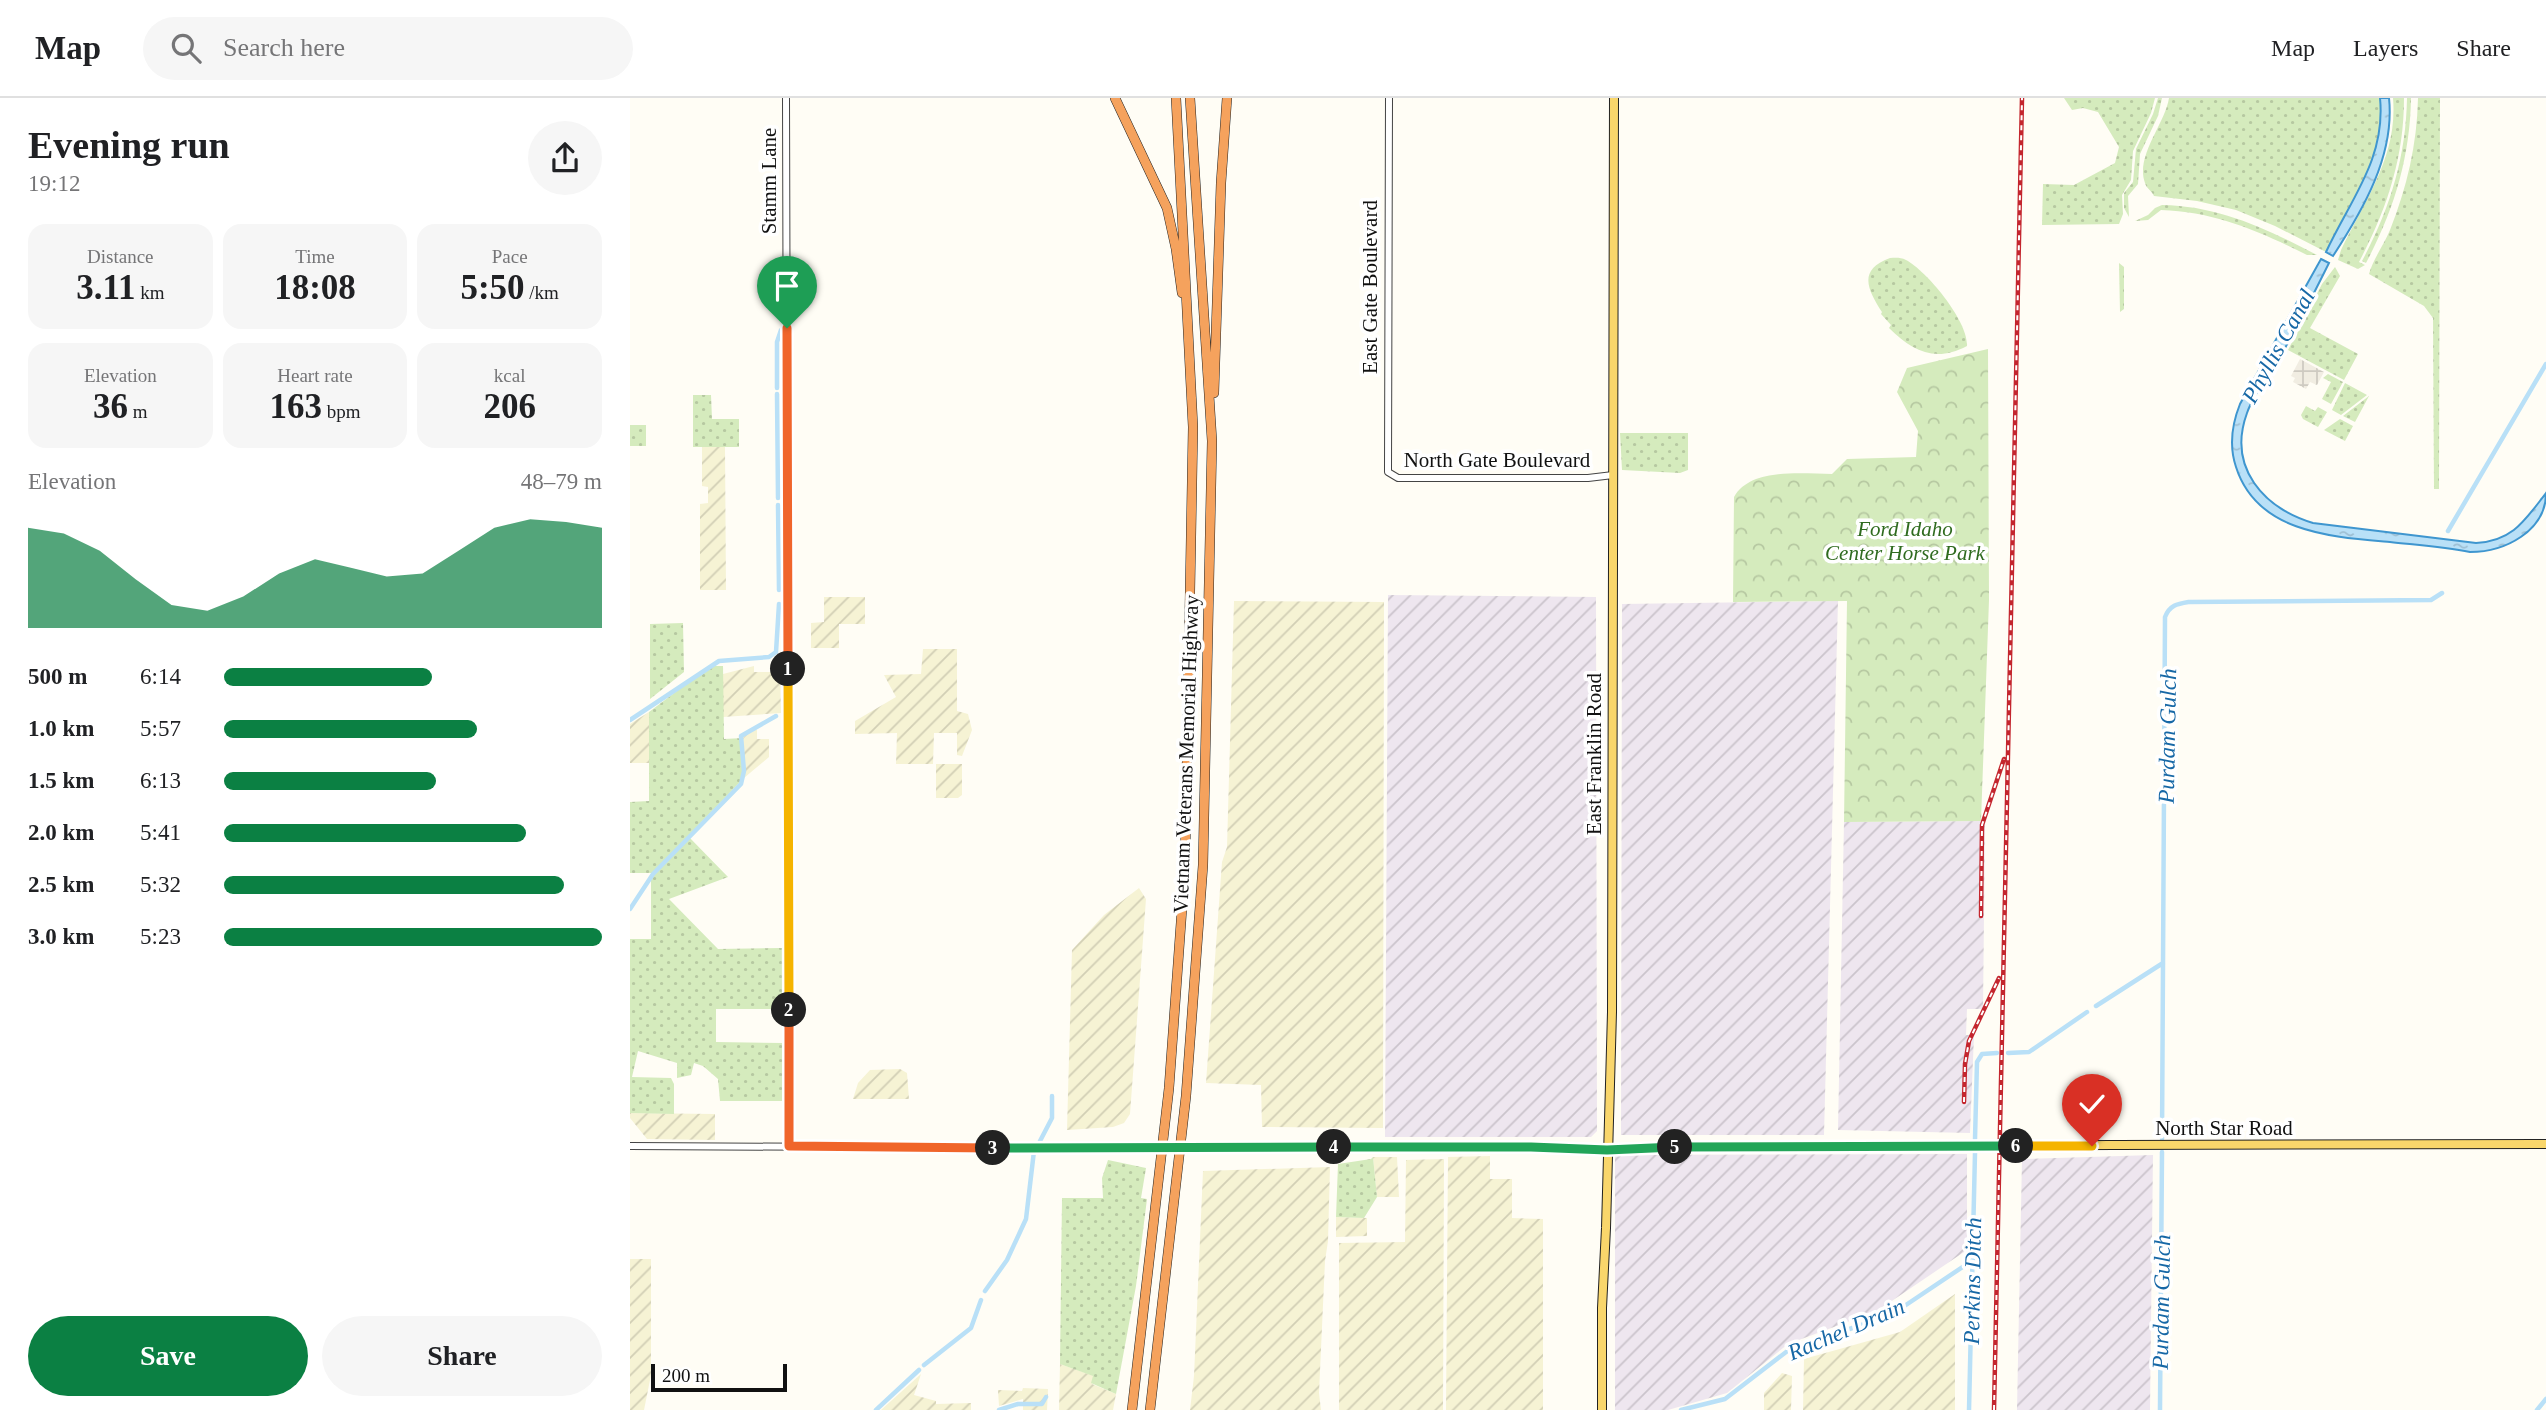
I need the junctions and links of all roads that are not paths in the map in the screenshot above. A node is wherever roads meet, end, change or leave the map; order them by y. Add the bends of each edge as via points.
1 (786, 98) edge
2 (1115, 98) edge
3 (1176, 98) edge
4 (1190, 98) edge
5 (1227, 98) edge
6 (1389, 98) edge
7 (1613, 100) edge
8 (1189, 335) junction
9 (1212, 441) junction
10 (1390, 475) joint
11 (1610, 478) junction
12 (2546, 1144) edge
13 (630, 1146) edge
14 (789, 1146) junction
15 (1607, 1150) junction
16 (1132, 1410) edge
17 (1150, 1410) edge
18 (1602, 1410) edge

1 - 14 street, Stamm Lane
2 - 8 highway via 1167,208
3 - 8 highway, Vietnam Veterans Memorial Highway
4 - 9 highway, Vietnam Veterans Memorial Highway
5 - 9 highway
6 - 10 street, East Gate Boulevard
7 - 11 main road, East Franklin Road
8 - 16 highway, Vietnam Veterans Memorial Highway via 1193,427 1185,867 1169,1088
9 - 17 highway, Vietnam Veterans Memorial Highway via 1202,877 1186,1096
10 - 11 street, North Gate Boulevard
11 - 15 main road, East Franklin Road via 1612,1012
12 - 15 main road, North Star Road
13 - 14 street
14 - 15 street, bridge
15 - 18 main road, East Franklin Road

